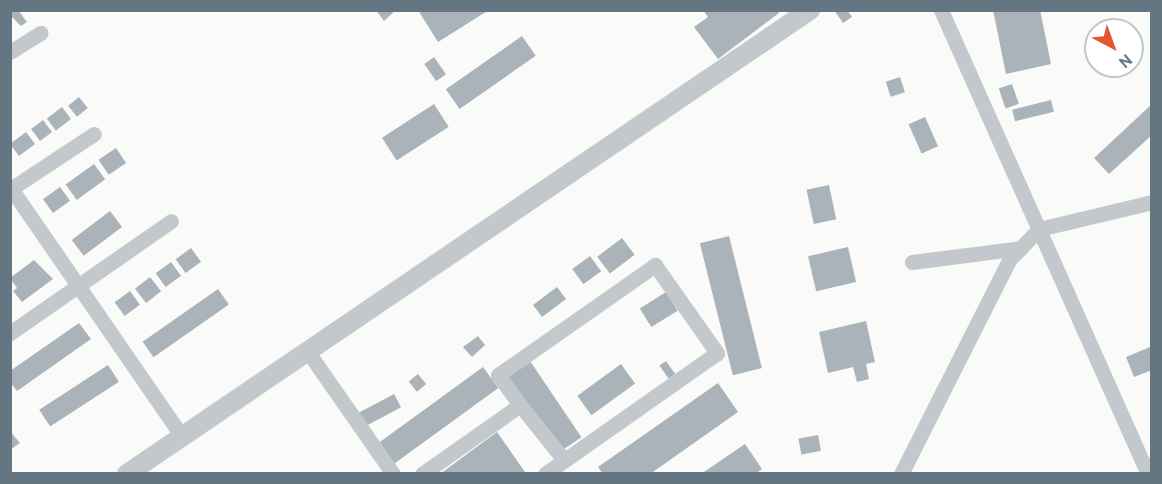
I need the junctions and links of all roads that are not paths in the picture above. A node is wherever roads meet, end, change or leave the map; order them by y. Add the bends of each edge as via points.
1 (810, 10) edge
2 (941, 10) edge
3 (40, 33) dead end
4 (10, 52) edge
5 (94, 134) dead end
6 (11, 187) edge
7 (1152, 202) edge
8 (171, 221) dead end
9 (1039, 230) junction
10 (1021, 248) junction
11 (912, 262) dead end
12 (80, 286) junction
13 (10, 333) edge
14 (308, 352) junction
15 (520, 405) junction
16 (182, 436) junction
17 (564, 460) junction
18 (127, 474) edge
19 (393, 474) edge
20 (422, 474) edge
21 (545, 474) edge
22 (901, 474) edge
23 (1148, 474) edge

1 - 14 street
2 - 9 street
3 - 4 street
5 - 6 street
6 - 12 street
7 - 9 street
8 - 12 street
9 - 10 street
9 - 23 street
10 - 11 street
10 - 22 street via 1008,260
12 - 13 street
12 - 16 street
14 - 16 street
14 - 19 street
15 - 17 street
15 - 17 street via 498,375 655,265 717,353
15 - 20 street
16 - 18 street
17 - 21 street

